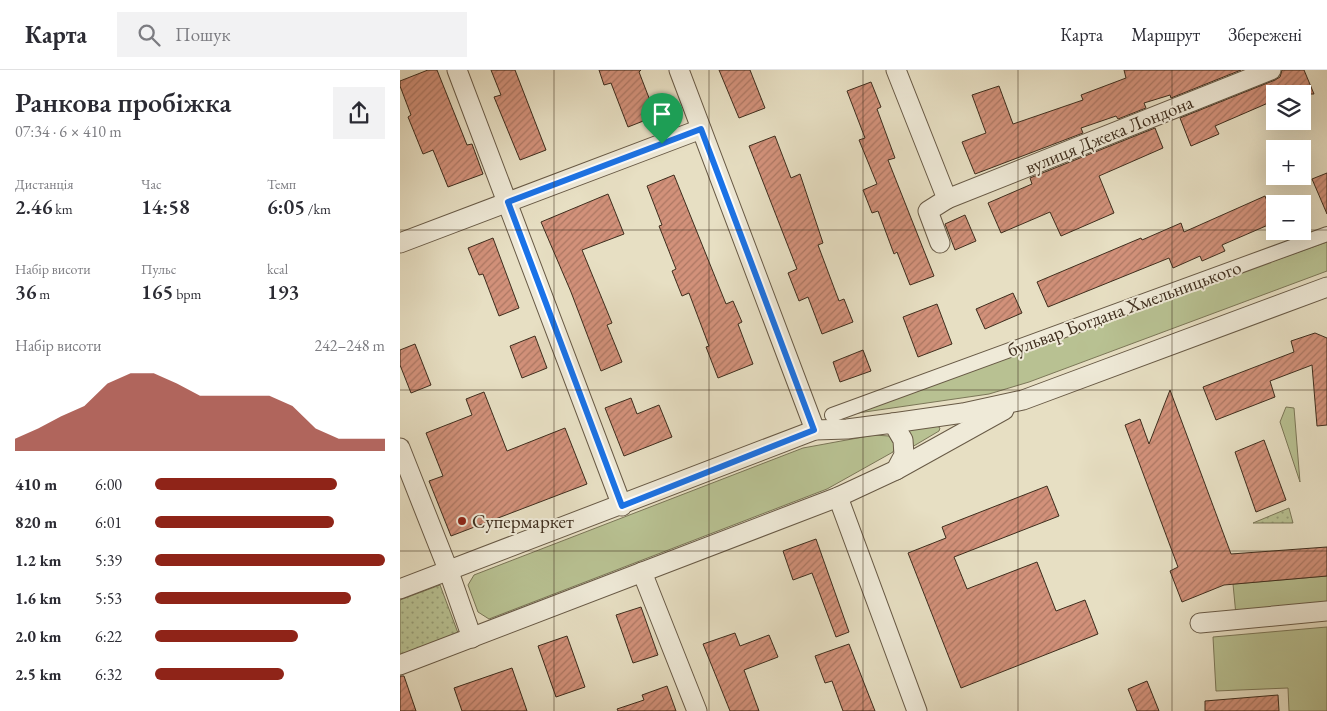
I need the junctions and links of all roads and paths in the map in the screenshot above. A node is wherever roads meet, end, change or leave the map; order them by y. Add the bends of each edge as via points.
1 (457, 70) edge
2 (679, 70) edge
3 (896, 70) edge
4 (1271, 70) edge
5 (701, 129) junction
6 (946, 198) junction
7 (508, 202) junction
8 (1327, 234) edge
9 (400, 243) edge
10 (940, 243) dead end
11 (1327, 287) edge
12 (1023, 400) junction
13 (832, 416) dead end
14 (893, 423) junction
15 (814, 430) junction
16 (400, 448) edge
17 (896, 470) junction
18 (838, 497) junction
19 (622, 506) junction
20 (449, 572) junction
21 (642, 572) junction
22 (400, 590) edge
23 (1327, 612) edge
24 (1200, 623) dead end
25 (472, 638) junction
26 (400, 665) edge
27 (697, 711) edge
28 (918, 711) edge

1 - 7 street
2 - 5 street
3 - 6 street
4 - 6 street, вулиця Джека Лондона
5 - 7 street
5 - 15 street
6 - 10 street via 928,210
7 - 9 street
7 - 19 street
8 - 13 street, бульвар Богдана Хмельницького
11 - 12 street
12 - 14 street
12 - 17 street
14 - 15 street
14 - 17 street via 903,440 904,455
15 - 19 street
16 - 20 street
17 - 18 street
18 - 21 street
18 - 28 street
19 - 20 street
20 - 22 street
20 - 25 street
21 - 25 street
21 - 27 street
23 - 24 street
25 - 26 street

